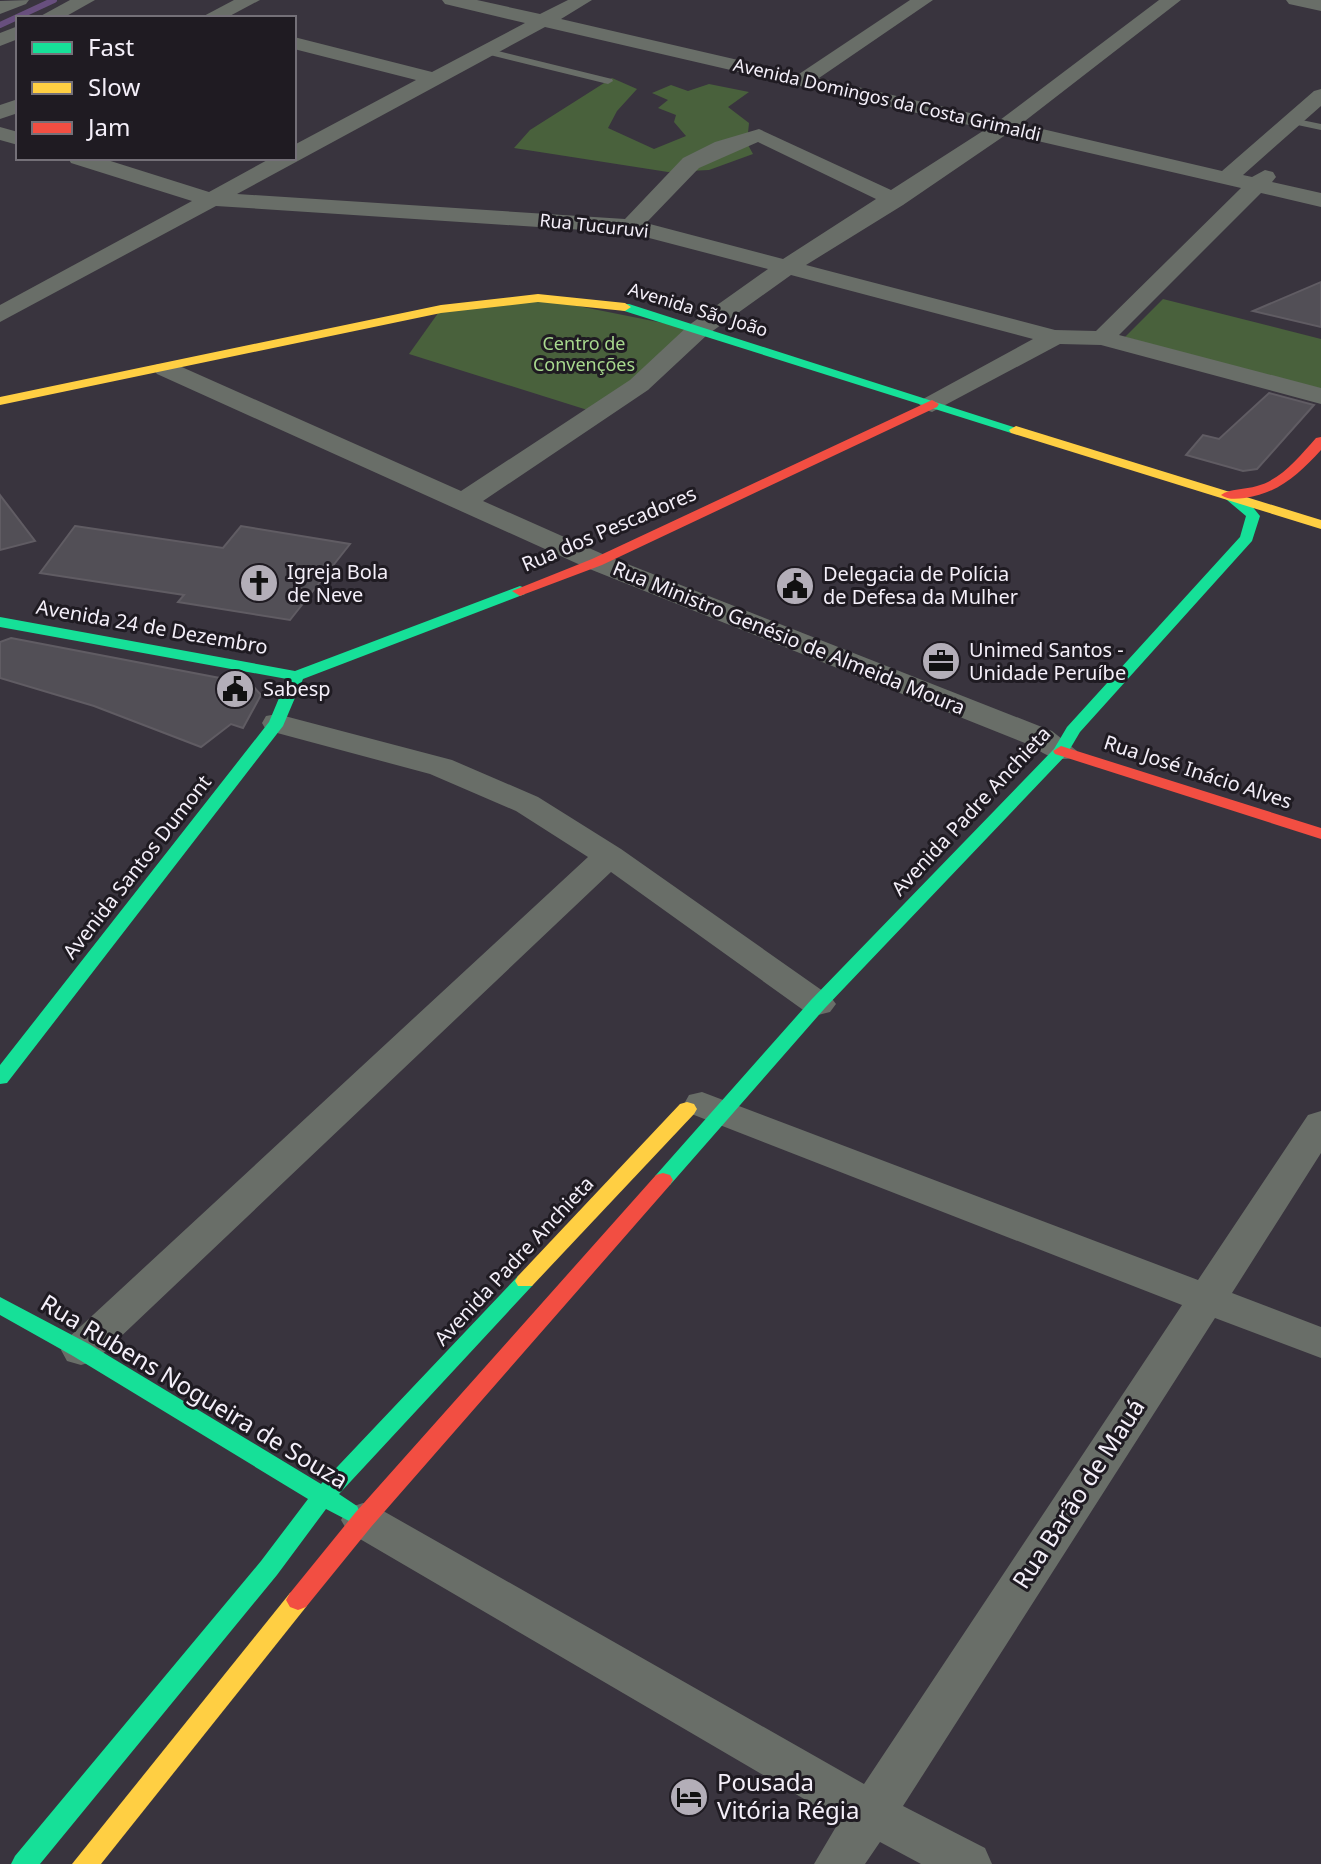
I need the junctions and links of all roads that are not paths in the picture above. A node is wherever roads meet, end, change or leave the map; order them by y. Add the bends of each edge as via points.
1 (19, 0) edge
2 (85, 0) edge
3 (250, 0) edge
4 (452, 0) edge
5 (491, 0) edge
6 (582, 0) edge
7 (923, 0) edge
8 (1171, 0) edge
9 (1296, 0) edge
10 (1321, 5) edge
11 (0, 8) edge
12 (51, 16) edge
13 (214, 16) edge
14 (550, 18) junction
15 (296, 44) edge
16 (486, 51) junction
17 (808, 77) junction
18 (435, 79) junction
19 (608, 81) dead end
20 (1310, 109) edge
21 (1010, 123) junction
22 (1321, 127) edge
23 (296, 153) edge
24 (85, 160) edge
25 (283, 160) edge
26 (1245, 178) junction
27 (1321, 190) edge
28 (209, 199) junction
29 (895, 200) junction
30 (1321, 200) edge
31 (631, 226) junction
32 (788, 266) junction
33 (0, 315) edge
34 (698, 330) junction
35 (1055, 337) junction
36 (1102, 338) junction
37 (166, 369) junction
38 (1321, 396) edge
39 (0, 401) edge
40 (932, 404) junction
41 (1321, 441) edge
42 (1279, 487) junction
43 (1228, 495) junction
44 (464, 501) junction
45 (1314, 523) edge
46 (597, 562) junction
47 (0, 622) edge
48 (296, 676) junction
49 (277, 723) junction
50 (1051, 742) junction
51 (1321, 834) edge
52 (609, 856) junction
53 (804, 994) junction
54 (0, 1078) edge
55 (707, 1101) junction
56 (1321, 1124) edge
57 (1207, 1298) junction
58 (0, 1305) edge
59 (1321, 1343) edge
60 (81, 1350) junction
61 (323, 1496) junction
62 (363, 1520) junction
63 (871, 1813) junction
64 (24, 1864) edge
65 (85, 1864) edge
66 (838, 1864) edge
67 (968, 1864) edge

1 - 11 street
2 - 12 street
3 - 13 street
4 - 14 street, Avenida Domingos da Costa Grimaldi
5 - 14 street, Avenida Domingos da Costa Grimaldi
6 - 14 street
7 - 17 street
8 - 21 street
9 - 10 street
14 - 16 street
14 - 17 street, Avenida Domingos da Costa Grimaldi
15 - 18 street
16 - 18 street
16 - 19 lane
17 - 21 street, Avenida Domingos da Costa Grimaldi
18 - 23 street
20 - 22 lane
20 - 26 street
21 - 26 street, Avenida Domingos da Costa Grimaldi
21 - 29 street
24 - 28 street, Rua Tucuruvi
25 - 28 street
26 - 27 street, Avenida Domingos da Costa Grimaldi
26 - 30 street, Avenida Domingos da Costa Grimaldi
26 - 36 street
28 - 31 street, Rua Tucuruvi
28 - 33 street
29 - 31 street via 759,135 691,163
29 - 32 street
31 - 32 street, Rua Tucuruvi
32 - 34 street
32 - 35 street, Rua Tucuruvi
34 - 37 main road, Avenida São João via 617,305 538,298 441,309
34 - 40 main road, Avenida São João
34 - 44 street via 639,385
35 - 36 street, Rua Tucuruvi
35 - 40 street
36 - 38 street, Rua Tucuruvi
37 - 39 main road, Avenida São João
37 - 44 street, Rua Ministro Genésio de Almeida Moura
40 - 43 main road, Avenida São João
40 - 46 main road, Rua dos Pescadores
41 - 42 main road
42 - 43 main road
42 - 45 main road
43 - 45 main road, Avenida São João
43 - 50 main road, Avenida Padre Anchieta via 1253,516 1247,538
44 - 46 street, Rua Ministro Genésio de Almeida Moura
46 - 48 main road, Rua dos Pescadores
46 - 50 street, Rua Ministro Genésio de Almeida Moura
47 - 48 main road, Avenida 24 de Dezembro
48 - 49 main road, Avenida Santos Dumont
49 - 52 street via 441,767 527,804
49 - 54 main road, Avenida Santos Dumont
50 - 51 main road, Rua José Inácio Alves
50 - 53 main road, Avenida Padre Anchieta
52 - 53 street
52 - 60 street
53 - 55 main road, Avenida Padre Anchieta
55 - 57 street
55 - 61 main road, Avenida Padre Anchieta
55 - 62 main road, Avenida Padre Anchieta
56 - 57 street, Rua Barão de Mauá
57 - 59 street
57 - 63 street, Rua Barão de Mauá
58 - 60 main road, Rua Rubens Nogueira de Souza
60 - 61 main road, Rua Rubens Nogueira de Souza
61 - 62 main road, Rua Rubens Nogueira de Souza
61 - 64 main road, Avenida Padre Anchieta
62 - 63 street
62 - 65 main road, Avenida Padre Anchieta
63 - 66 street, Rua Barão de Mauá
63 - 67 street

